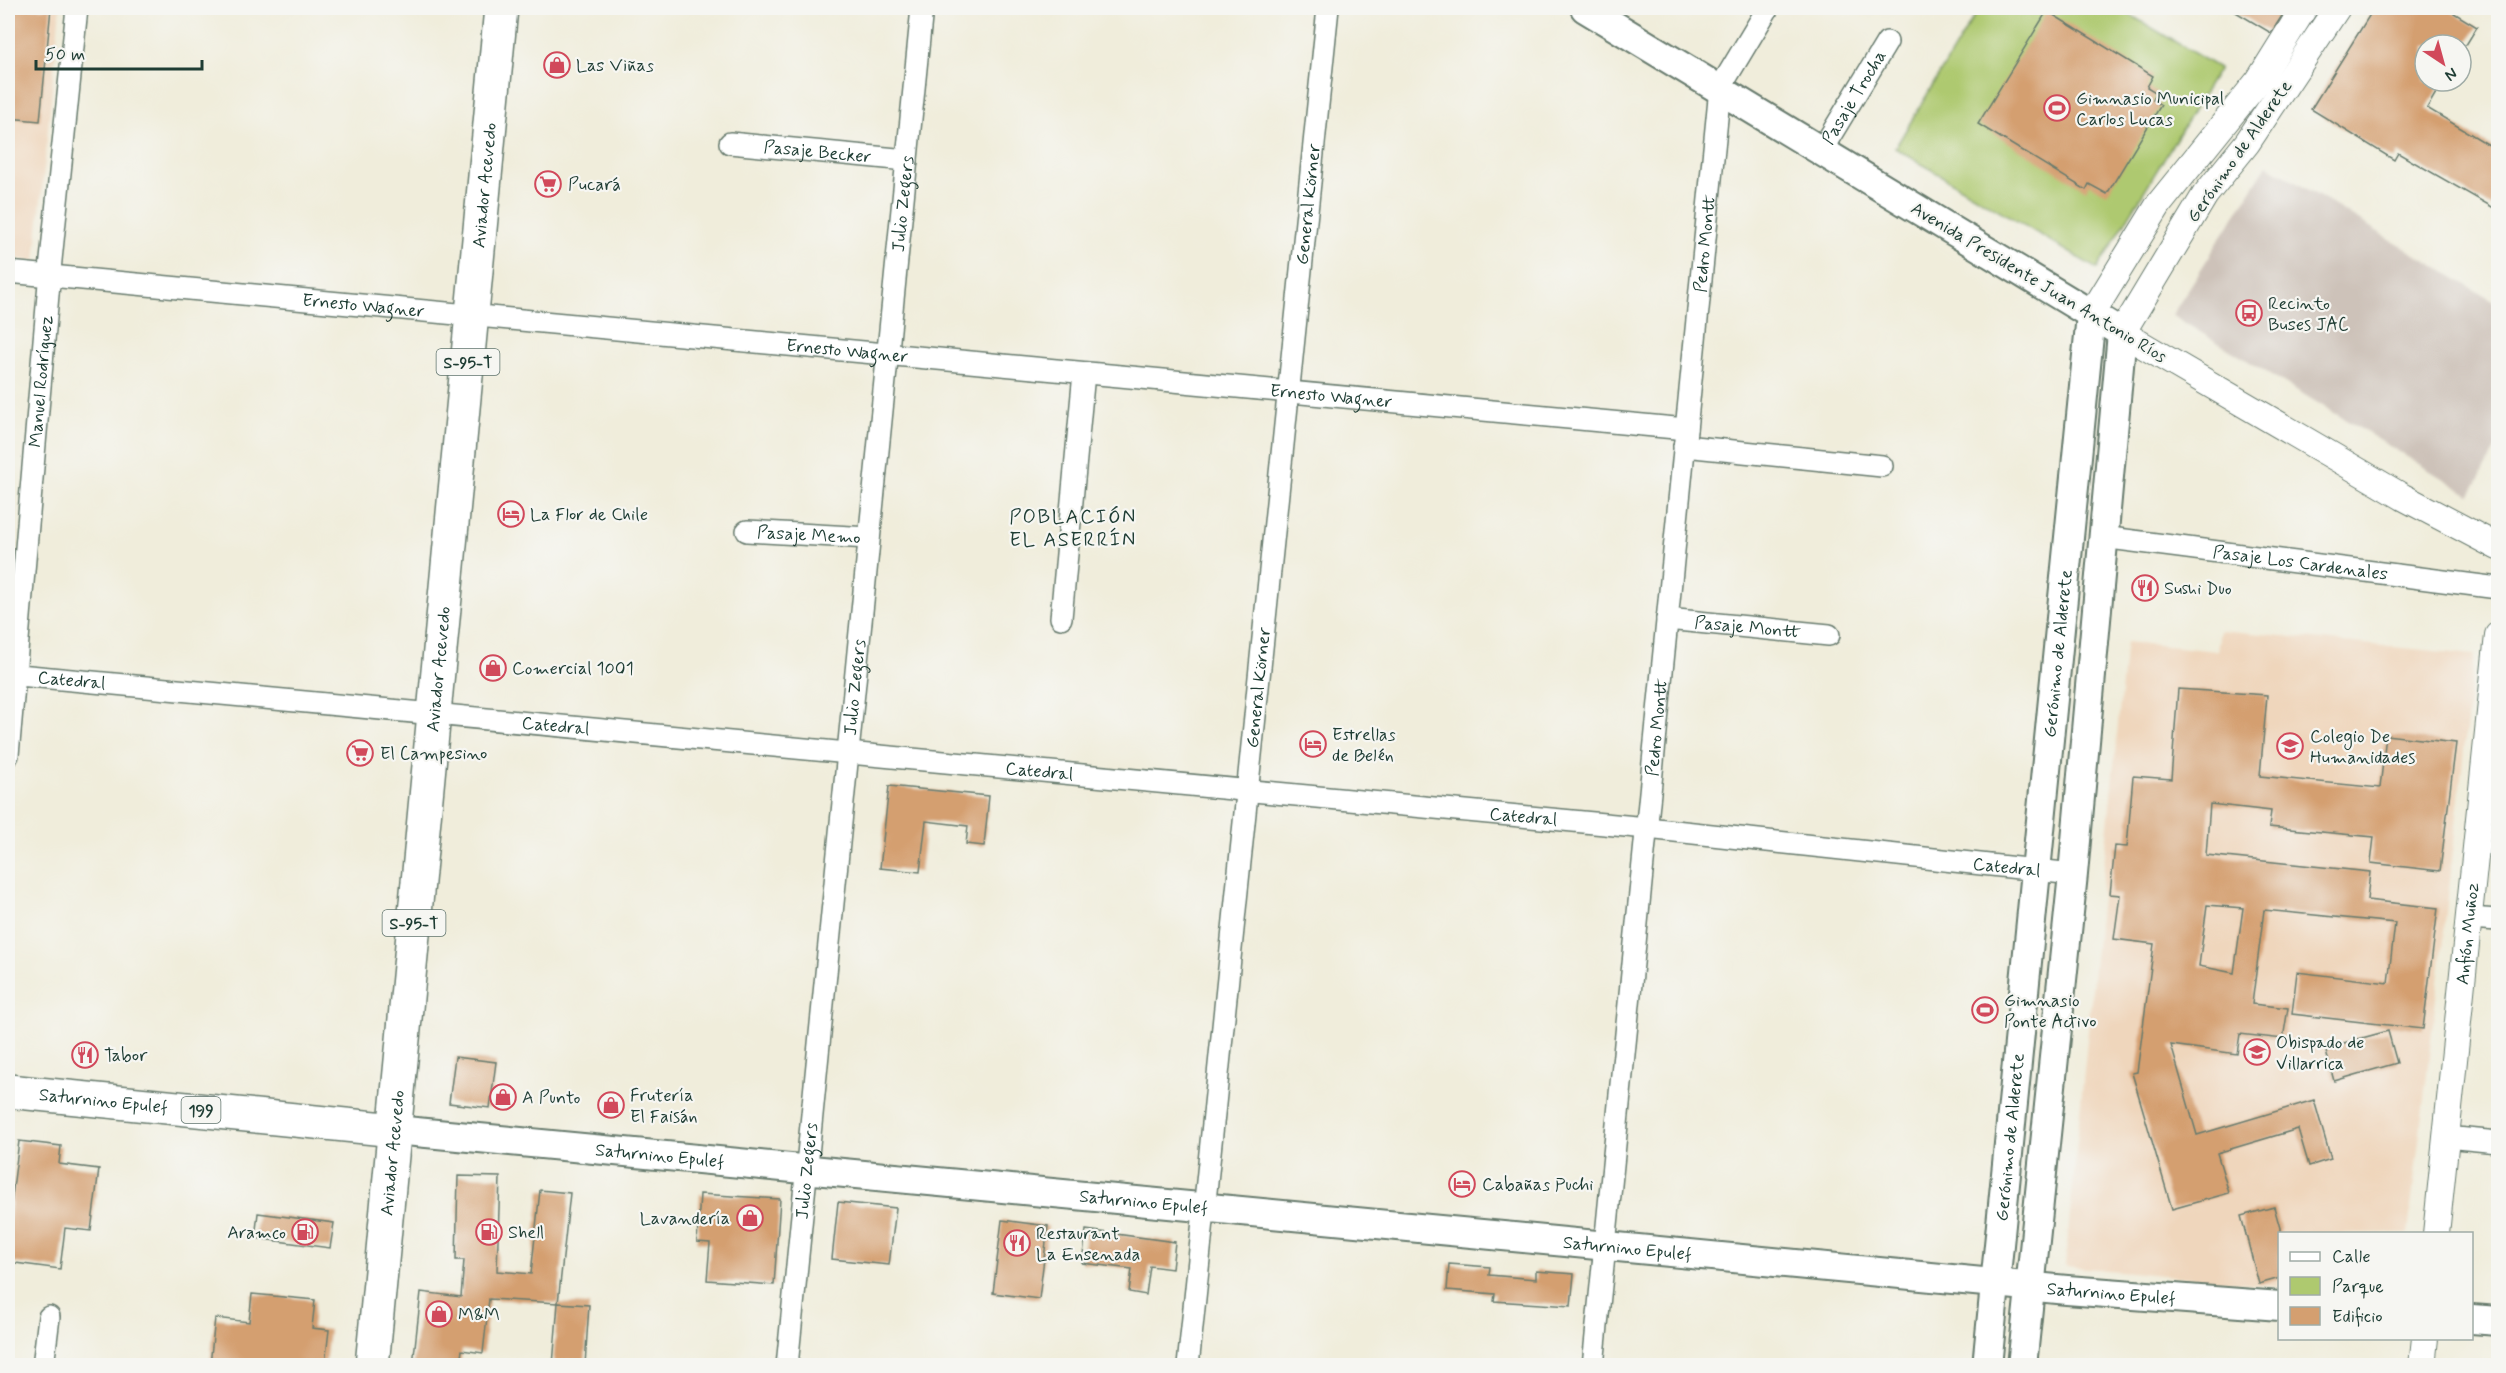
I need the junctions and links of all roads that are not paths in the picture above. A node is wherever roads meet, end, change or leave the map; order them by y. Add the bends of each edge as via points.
1 (77, 8) edge
2 (501, 8) edge
3 (922, 8) edge
4 (1328, 8) edge
5 (1768, 8) edge
6 (2304, 8) edge
7 (2337, 8) edge
8 (1602, 12) edge
9 (1887, 42) dead end
10 (1720, 88) junction
11 (730, 143) dead end
12 (1821, 151) junction
13 (907, 160) junction
14 (8, 272) edge
15 (51, 276) junction
16 (2091, 315) junction
17 (472, 316) junction
18 (2122, 333) junction
19 (888, 354) junction
20 (1084, 373) junction
21 (1288, 392) junction
22 (1685, 438) junction
23 (1882, 466) dead end
24 (747, 531) dead end
25 (2102, 537) junction
26 (869, 538) junction
27 (2499, 547) edge
28 (2499, 588) edge
29 (1061, 618) dead end
30 (1667, 619) junction
31 (1829, 635) dead end
32 (2499, 635) edge
33 (12, 674) edge
34 (434, 716) junction
35 (8, 755) edge
36 (848, 755) junction
37 (1249, 790) junction
38 (1647, 828) junction
39 (2034, 871) junction
40 (2073, 874) junction
41 (2469, 918) junction
42 (2499, 920) edge
43 (8, 1091) edge
44 (395, 1130) junction
45 (2446, 1137) junction
46 (2499, 1142) edge
47 (807, 1169) junction
48 (1204, 1207) junction
49 (2436, 1232) edge
50 (1605, 1245) junction
51 (1994, 1282) junction
52 (2030, 1286) junction
53 (2278, 1306) edge
54 (49, 1317) dead end
55 (2473, 1319) edge
56 (2499, 1321) edge
57 (2425, 1340) edge
58 (43, 1365) edge
59 (372, 1365) edge
60 (788, 1365) edge
61 (1188, 1365) edge
62 (1593, 1365) edge
63 (1987, 1365) edge
64 (2022, 1365) edge
65 (2422, 1365) edge

1 - 15 street, Manuel Rodríguez
2 - 17 main road, Aviador Acevedo / S-95-T
3 - 13 street, Julio Zegers
4 - 21 street, General Körner
5 - 10 street
6 - 16 street, Gerónimo de Alderete via 2259,80 2159,204
7 - 18 street, Gerónimo de Alderete via 2247,143 2205,195
8 - 10 main road, Avenida Presidente Juan Antonio Ríos
9 - 12 street, Pasaje Trocha
10 - 12 main road, Avenida Presidente Juan Antonio Ríos
10 - 22 street, Pedro Montt
11 - 13 street, Pasaje Becker
12 - 16 main road, Avenida Presidente Juan Antonio Ríos
13 - 19 street, Julio Zegers
14 - 15 street, Ernesto Wagner
15 - 17 street, Ernesto Wagner
15 - 33 street, Manuel Rodríguez
16 - 18 main road, Avenida Presidente Juan Antonio Ríos
16 - 39 main road, Gerónimo de Alderete
17 - 19 street, Ernesto Wagner
17 - 34 main road, Aviador Acevedo / S-95-T
18 - 25 main road, Gerónimo de Alderete
18 - 27 street, Avenida Presidente Juan Antonio Ríos via 2403,497
19 - 20 street, Ernesto Wagner
19 - 26 street, Julio Zegers
20 - 21 street, Ernesto Wagner
20 - 29 street
21 - 22 street, Ernesto Wagner
21 - 37 street, General Körner
22 - 23 street, Ernesto Wagner
22 - 30 street, Pedro Montt
24 - 26 street, Pasaje Memo
25 - 28 street, Pasaje Los Cardenales
25 - 40 main road, Gerónimo de Alderete
26 - 36 street, Julio Zegers
30 - 31 street, Pasaje Montt
30 - 38 street, Pedro Montt
32 - 41 street, Anfión Muñoz
33 - 34 street, Catedral
33 - 35 street, Manuel Rodríguez
34 - 36 street, Catedral
34 - 44 main road, Aviador Acevedo / S-95-T
36 - 37 street, Catedral
36 - 47 street, Julio Zegers
37 - 38 street, Catedral
37 - 48 street, General Körner
38 - 39 street, Catedral
38 - 50 street, Pedro Montt
39 - 40 street, Catedral
39 - 51 main road, Gerónimo de Alderete
40 - 52 main road, Gerónimo de Alderete
41 - 42 street
41 - 45 street, Anfión Muñoz
43 - 44 main road, Saturnino Epulef / 199
44 - 47 main road, Saturnino Epulef
44 - 59 main road, Aviador Acevedo
45 - 46 street
45 - 49 street, Anfión Muñoz
47 - 48 main road, Saturnino Epulef
47 - 60 street, Julio Zegers
48 - 50 main road, Saturnino Epulef
48 - 61 street, General Körner
50 - 51 main road, Saturnino Epulef
50 - 62 street, Pedro Montt
51 - 52 main road, Saturnino Epulef
51 - 63 main road, Gerónimo de Alderete
52 - 53 main road, Saturnino Epulef
52 - 64 main road, Gerónimo de Alderete
54 - 58 street
55 - 56 main road
57 - 65 street

